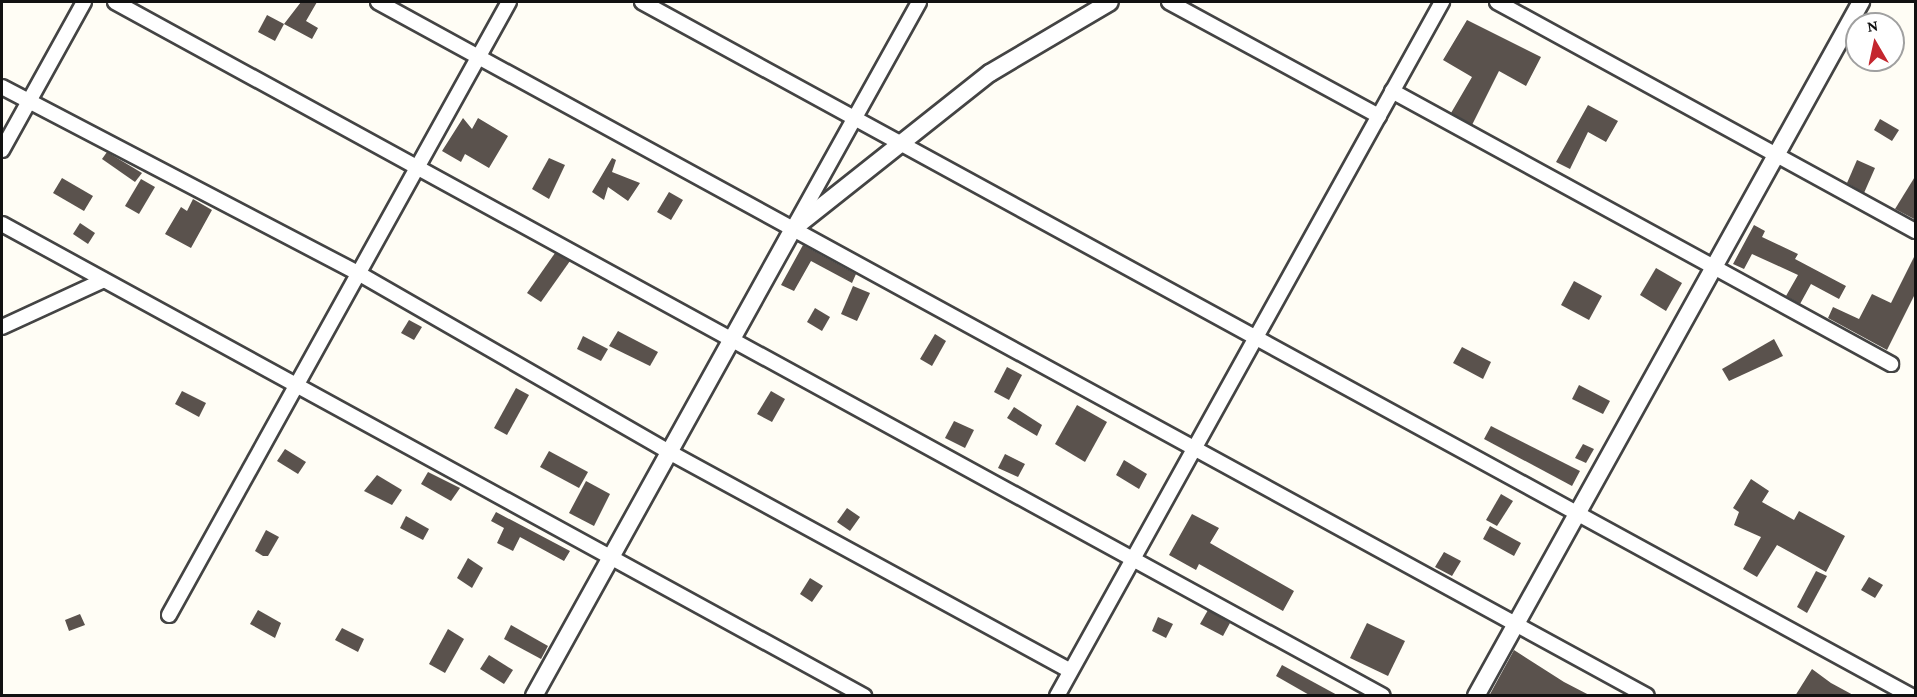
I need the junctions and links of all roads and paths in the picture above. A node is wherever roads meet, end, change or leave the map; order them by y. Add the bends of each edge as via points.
1 (84, 2) edge
2 (115, 2) edge
3 (378, 2) edge
4 (509, 2) edge
5 (642, 2) edge
6 (919, 2) edge
7 (1110, 2) edge
8 (1169, 2) edge
9 (1442, 2) edge
10 (1497, 2) edge
11 (1861, 2) edge
12 (479, 57) junction
13 (2, 87) edge
14 (1392, 91) junction
15 (29, 101) junction
16 (1379, 116) junction
17 (855, 118) junction
18 (900, 143) junction
19 (2, 150) edge
20 (1776, 154) junction
21 (417, 167) junction
22 (2, 224) edge
23 (793, 229) junction
24 (1916, 231) edge
25 (1714, 267) junction
26 (358, 273) junction
27 (104, 280) junction
28 (2, 327) edge
29 (1256, 337) junction
30 (732, 339) junction
31 (1891, 364) dead end
32 (296, 385) junction
33 (1194, 448) junction
34 (669, 452) junction
35 (1577, 513) junction
36 (611, 557) junction
37 (1133, 559) junction
38 (169, 615) dead end
39 (1516, 624) junction
40 (1070, 671) junction
41 (1916, 688) edge
42 (534, 696) edge
43 (864, 696) edge
44 (1057, 696) edge
45 (1383, 696) edge
46 (1476, 696) edge
47 (1647, 696) edge
48 (1911, 696) edge

1 - 15 street
2 - 21 street
3 - 12 street
4 - 12 street
5 - 17 street
6 - 17 street
7 - 18 street via 990,73
8 - 16 street
9 - 14 street
10 - 20 street
11 - 20 street
12 - 21 street
12 - 23 street
13 - 15 street
14 - 16 street
14 - 25 street
15 - 19 street
15 - 26 street
16 - 29 street
17 - 18 street
17 - 23 street
18 - 23 street
18 - 29 street
20 - 24 street
20 - 25 street
21 - 26 street
21 - 30 street
22 - 27 street
23 - 30 street
23 - 33 street
25 - 31 street
25 - 35 street
26 - 32 street
26 - 34 street
27 - 28 street
27 - 32 street
29 - 33 street
29 - 35 street
30 - 34 street
30 - 37 street
32 - 36 street
32 - 38 street
33 - 37 street
33 - 39 street
34 - 36 street
34 - 40 street
35 - 39 street
35 - 48 street
36 - 42 street
36 - 43 street
37 - 40 street
37 - 45 street
39 - 46 street
39 - 47 street
40 - 44 street
41 - 48 street

